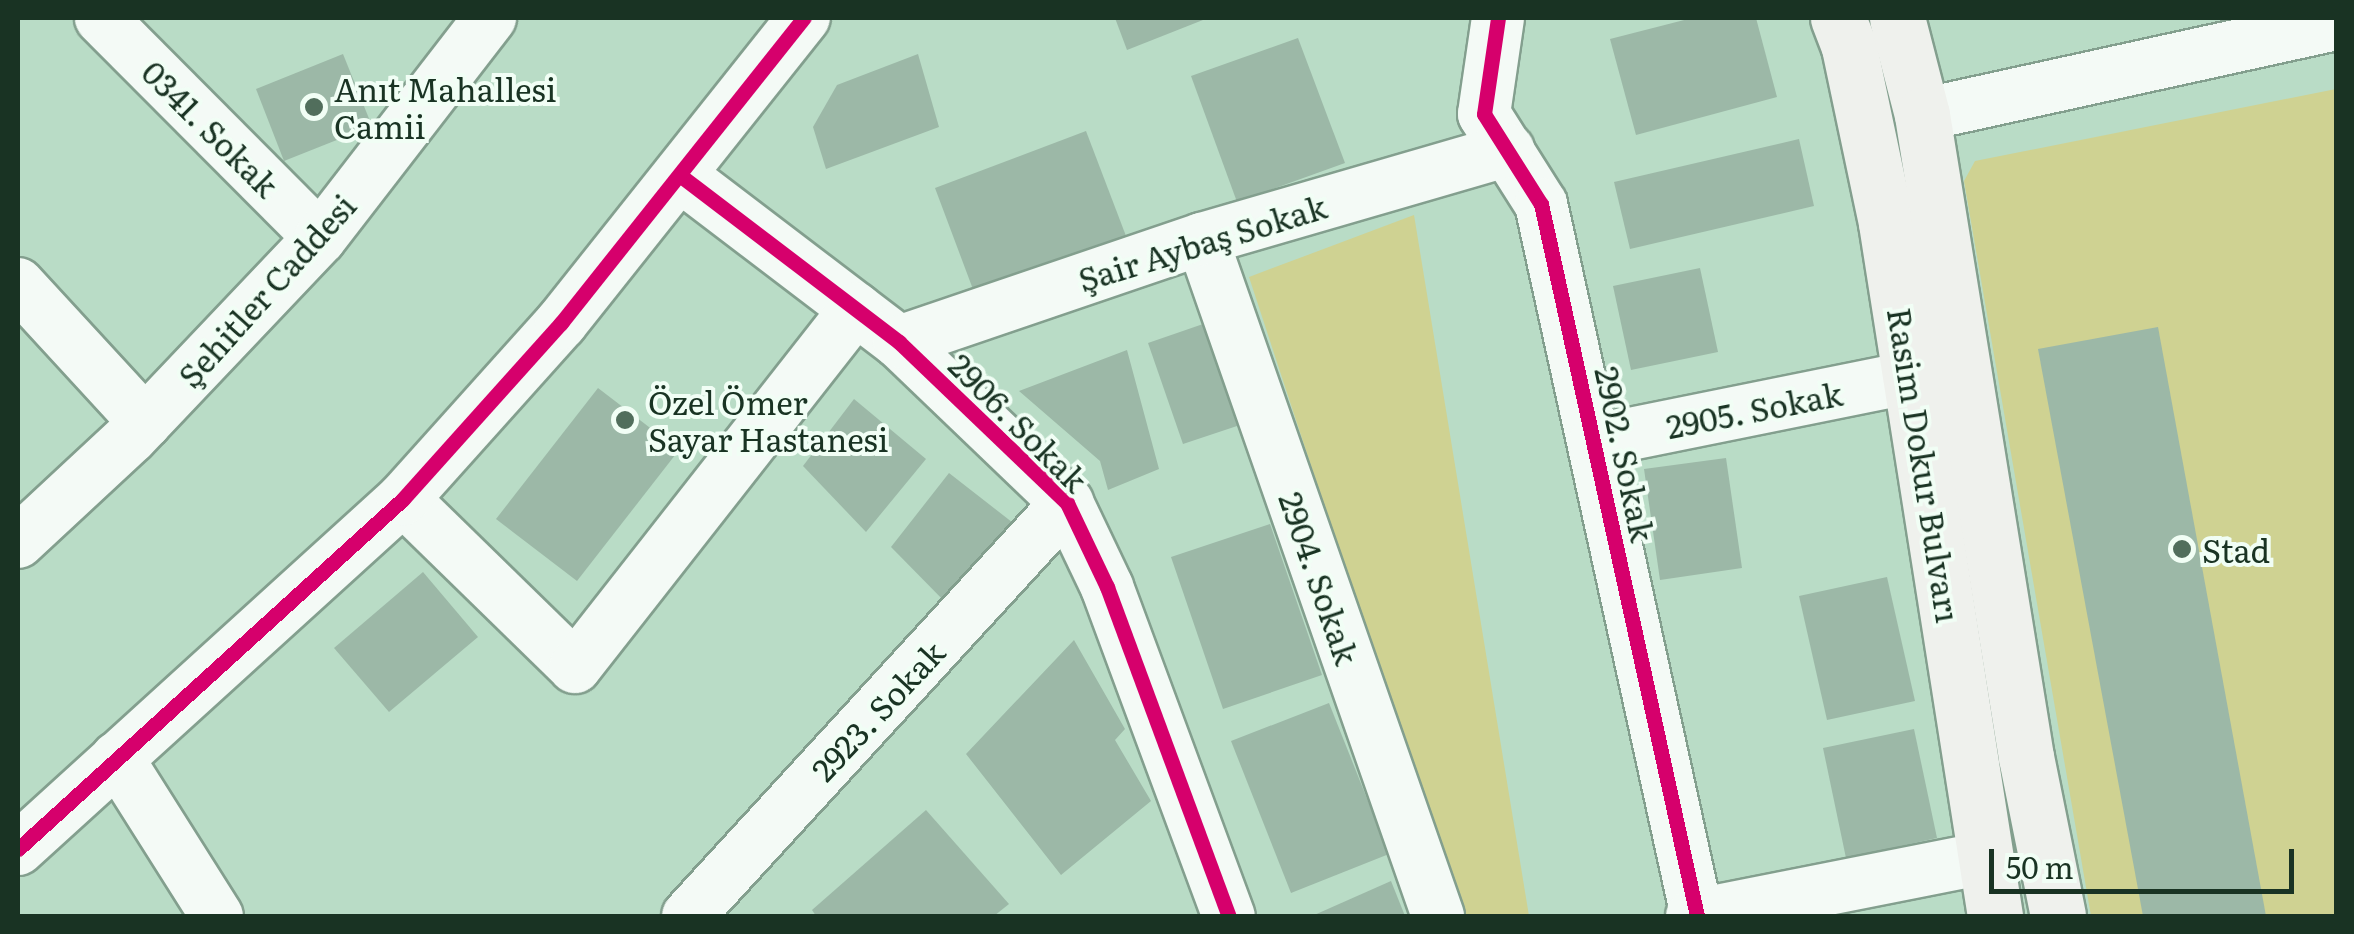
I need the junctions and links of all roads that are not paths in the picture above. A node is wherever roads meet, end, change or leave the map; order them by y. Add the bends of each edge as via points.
1 (101, 18) edge
2 (1498, 18) edge
3 (1838, 18) edge
4 (1897, 18) edge
5 (811, 23) edge
6 (474, 24) edge
7 (2336, 24) edge
8 (1922, 115) junction
9 (1508, 150) junction
10 (681, 176) junction
11 (320, 238) junction
12 (1202, 238) junction
13 (18, 284) edge
14 (856, 309) junction
15 (899, 342) junction
16 (1912, 377) junction
17 (144, 422) junction
18 (1595, 441) junction
19 (404, 498) junction
20 (1067, 503) junction
21 (18, 542) edge
22 (117, 758) junction
23 (18, 849) edge
24 (1984, 858) junction
25 (217, 916) edge
26 (688, 916) edge
27 (1229, 916) edge
28 (1438, 916) edge
29 (1695, 916) edge
30 (1995, 916) edge
31 (2058, 916) edge

1 - 11 street, 0341. Sokak
2 - 9 street, 2902. Sokak via 1484,114
3 - 16 main road, Rasim Dokur Bulvarı via 1882,204
4 - 8 main road
5 - 10 street
6 - 11 street, Şehitler Caddesi
7 - 8 street
8 - 31 main road
9 - 12 street, Şair Aybaş Sokak
9 - 18 street, 2902. Sokak via 1541,204
10 - 14 street, 2906. Sokak
10 - 19 street via 562,324
11 - 17 street, Şehitler Caddesi
12 - 15 street, Şair Aybaş Sokak
12 - 28 street, 2904. Sokak
13 - 17 street
14 - 15 street, 2906. Sokak
14 - 19 street via 575,667
15 - 20 street, 2906. Sokak
16 - 18 street, 2905. Sokak
16 - 24 main road, Rasim Dokur Bulvarı
17 - 21 street, Şehitler Caddesi
18 - 29 street, 2902. Sokak
19 - 22 street
20 - 26 street, 2923. Sokak
20 - 27 street, 2906. Sokak via 1107,588
22 - 23 street
22 - 25 street
24 - 29 street
24 - 30 main road, Rasim Dokur Bulvarı

